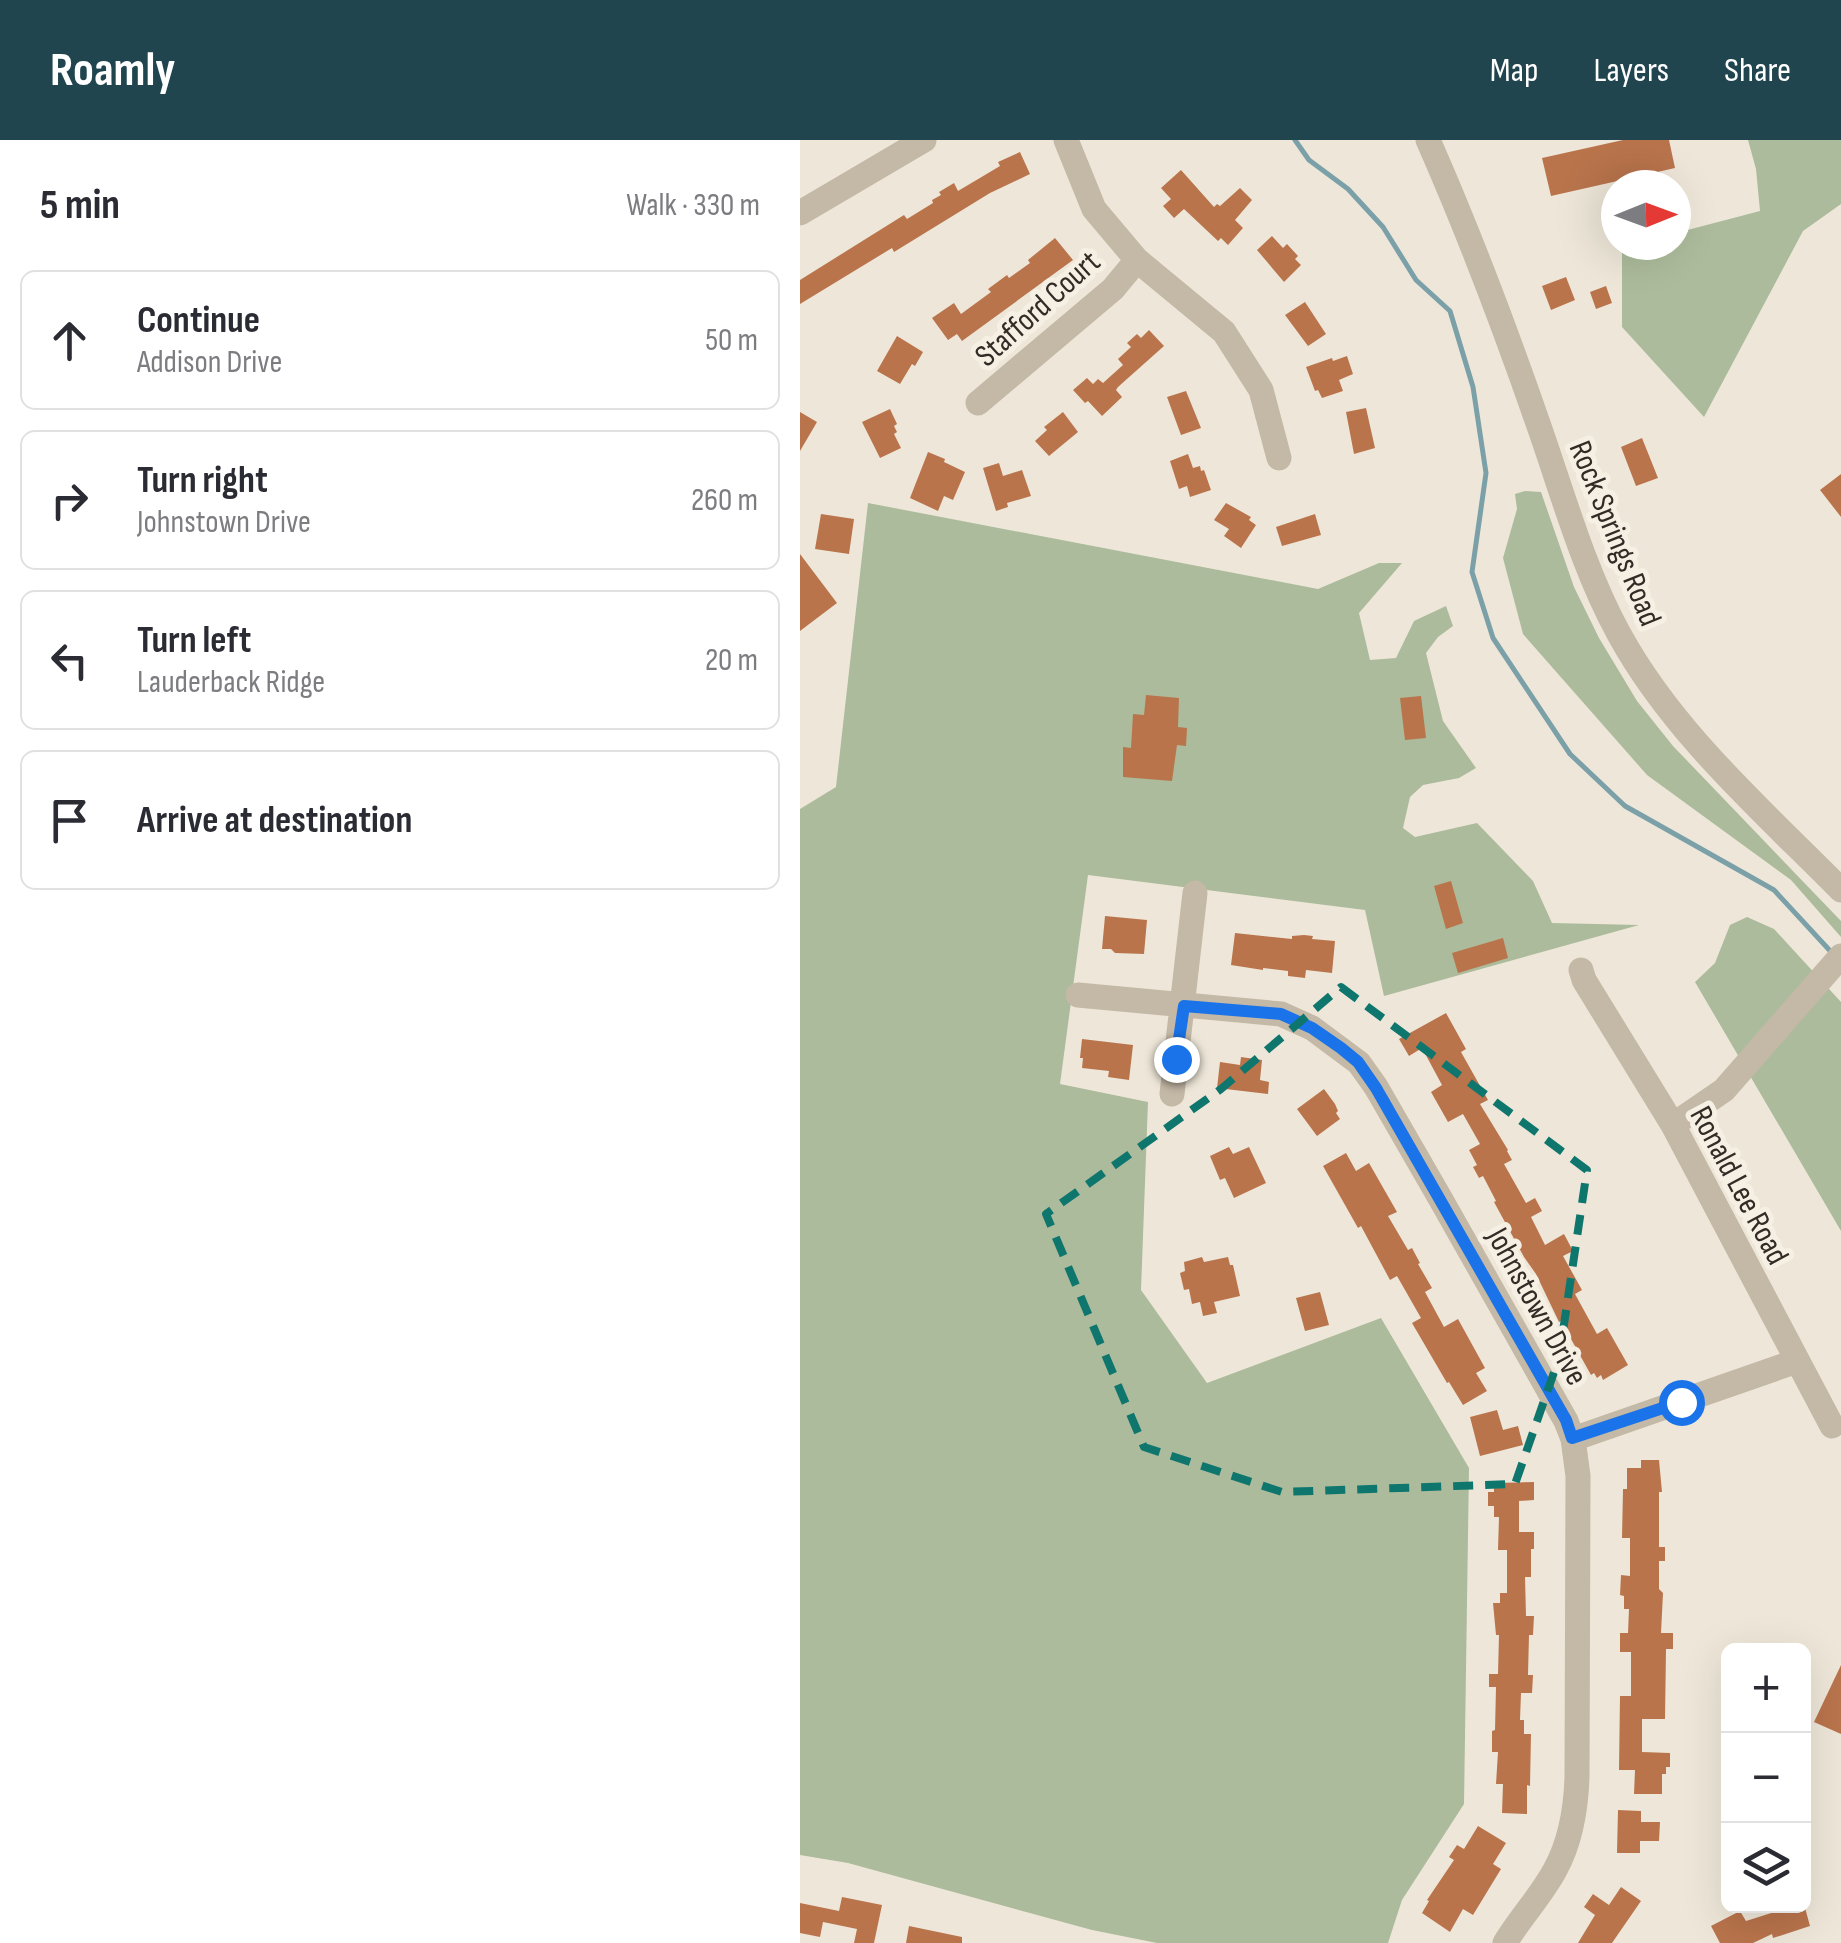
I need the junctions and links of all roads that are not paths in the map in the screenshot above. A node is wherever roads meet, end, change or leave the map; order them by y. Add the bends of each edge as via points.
1 (924, 140) edge
2 (1066, 140) edge
3 (1428, 140) edge
4 (800, 213) edge
5 (1138, 260) junction
6 (978, 403) dead end
7 (1280, 458) dead end
8 (1841, 890) edge
9 (1195, 894) dead end
10 (1833, 965) edge
11 (1590, 973) dead end
12 (1078, 994) dead end
13 (1184, 1006) junction
14 (1172, 1094) dead end
15 (1673, 1126) junction
16 (1796, 1361) junction
17 (1832, 1426) dead end
18 (1572, 1438) junction
19 (1506, 1943) edge

1 - 4 street
2 - 5 street via 1094,209
3 - 8 street, Rock Springs Road via 1619,635 1698,743
5 - 6 street, Stafford Court
5 - 7 street via 1224,332 1261,390
9 - 13 street
10 - 15 street via 1724,1090
11 - 15 street, Ronald Lee Road
12 - 13 street, Johnstown Drive
13 - 14 street
13 - 18 street, Johnstown Drive via 1281,1014 1358,1062
15 - 16 street, Ronald Lee Road
16 - 17 street, Ronald Lee Road
16 - 18 street
18 - 19 street, Johnstown Drive via 1578,1476 1573,1818 1555,1870

